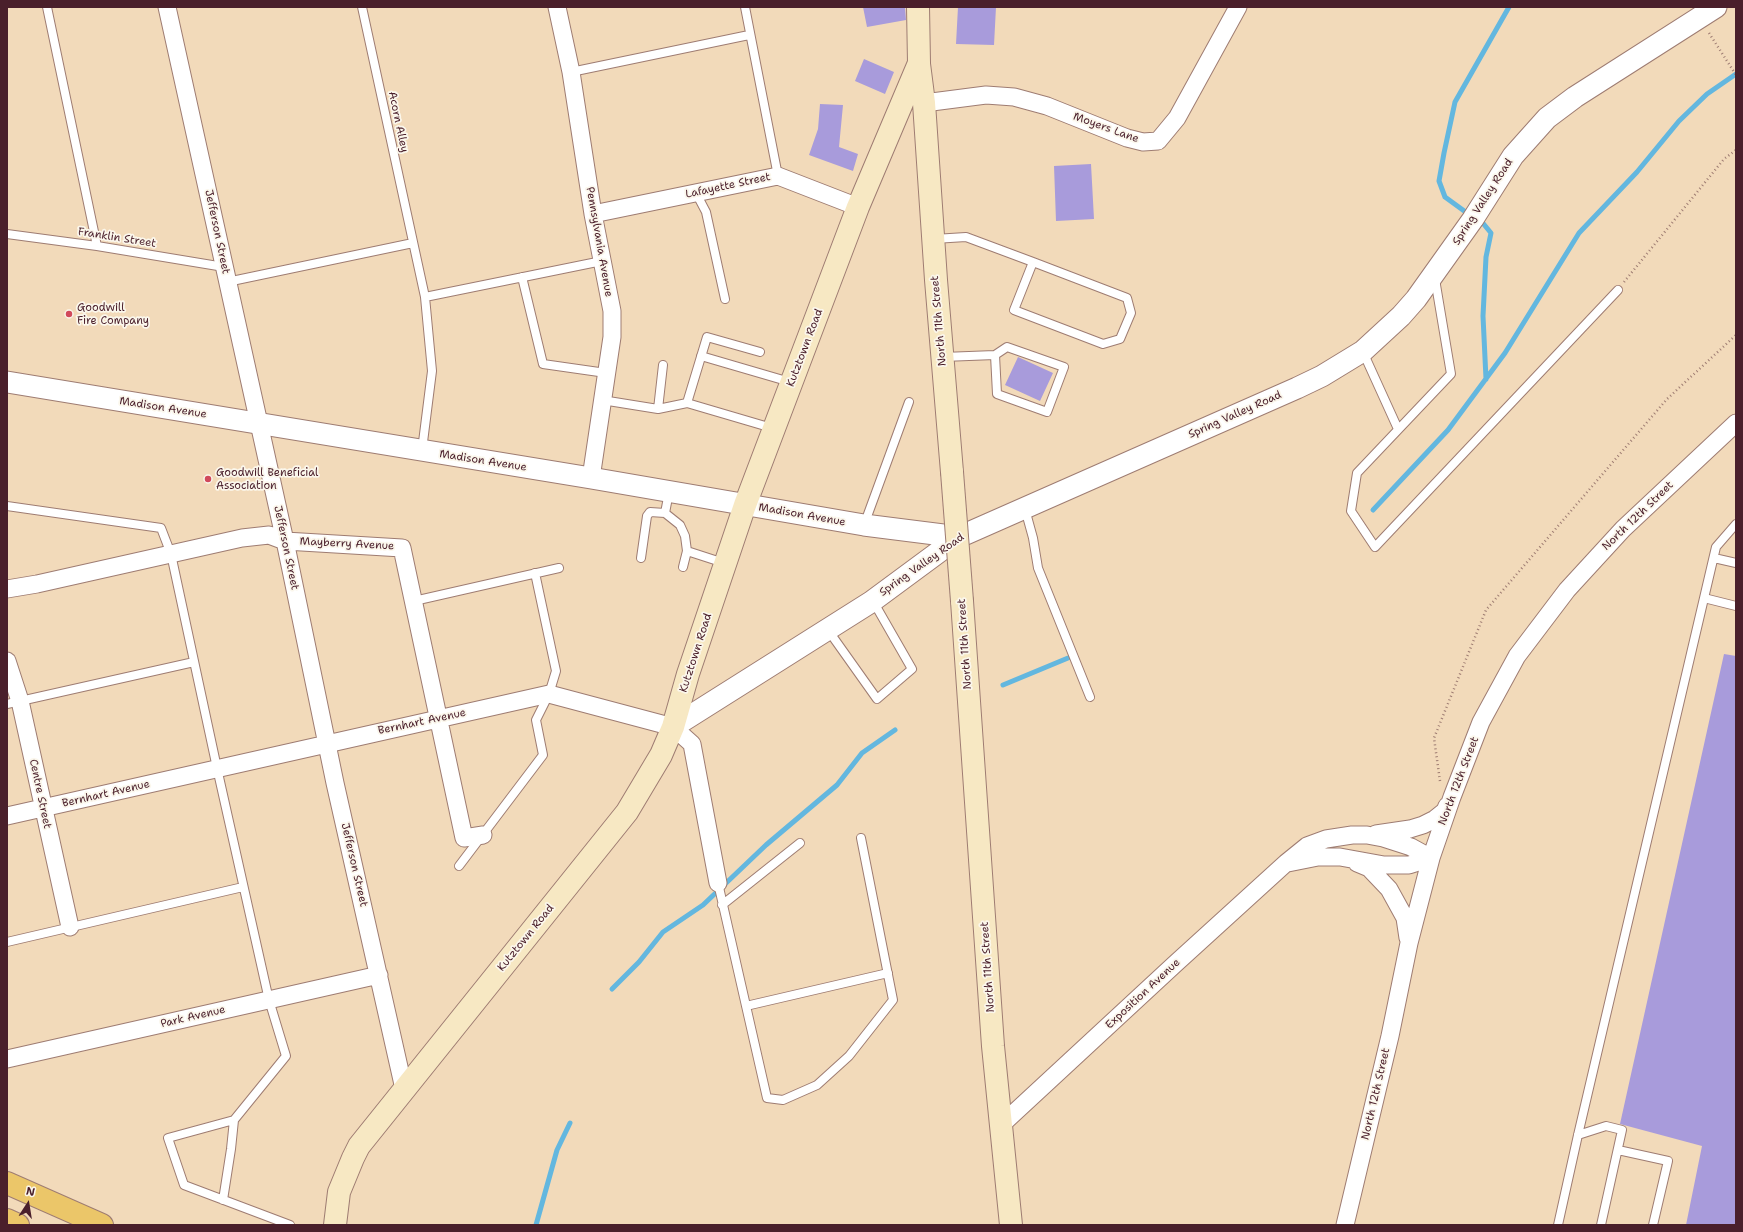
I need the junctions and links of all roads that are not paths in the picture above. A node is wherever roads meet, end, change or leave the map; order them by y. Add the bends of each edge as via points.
1 (47, 7) edge
2 (168, 7) edge
3 (362, 7) edge
4 (557, 7) edge
5 (745, 7) edge
6 (918, 7) edge
7 (1238, 7) edge
8 (1702, 11) edge
9 (749, 35) junction
10 (919, 63) junction
11 (571, 72) junction
12 (924, 103) junction
13 (778, 176) junction
14 (696, 193) junction
15 (858, 207) junction
16 (593, 214) junction
17 (7, 234) edge
18 (933, 239) junction
19 (413, 243) junction
20 (97, 246) junction
21 (602, 261) junction
22 (1033, 262) junction
23 (226, 274) junction
24 (1434, 276) junction
25 (522, 277) junction
26 (1618, 290) road end
27 (425, 298) junction
28 (725, 299) dead end
29 (1363, 351) junction
30 (760, 352) dead end
31 (995, 355) junction
32 (701, 356) junction
33 (942, 357) junction
34 (662, 365) dead end
35 (606, 373) junction
36 (7, 382) edge
37 (792, 382) junction
38 (602, 400) junction
39 (909, 402) dead end
40 (687, 403) junction
41 (658, 409) junction
42 (1736, 423) edge
43 (260, 424) junction
44 (775, 429) junction
45 (1398, 429) junction
46 (422, 452) junction
47 (591, 478) junction
48 (669, 492) junction
49 (745, 505) junction
50 (7, 506) edge
51 (1024, 508) junction
52 (665, 513) junction
53 (1736, 524) edge
54 (864, 525) junction
55 (959, 537) junction
56 (285, 541) junction
57 (687, 551) junction
58 (171, 554) junction
59 (641, 558) dead end
60 (1714, 558) junction
61 (1736, 563) edge
62 (726, 564) junction
63 (683, 567) dead end
64 (559, 568) dead end
65 (535, 574) junction
66 (7, 589) edge
67 (1704, 598) junction
68 (414, 601) junction
69 (872, 601) junction
70 (1736, 606) edge
71 (828, 629) junction
72 (7, 661) edge
73 (194, 662) junction
74 (549, 694) junction
75 (1090, 697) dead end
76 (13, 702) edge
77 (439, 719) junction
78 (673, 726) junction
79 (327, 743) junction
80 (217, 768) junction
81 (1452, 797) junction
82 (44, 808) junction
83 (7, 816) edge
84 (482, 835) junction
85 (1368, 835) junction
86 (861, 838) dead end
87 (800, 843) dead end
88 (1340, 857) junction
89 (1431, 858) junction
90 (1286, 863) junction
91 (459, 866) dead end
92 (718, 883) joint
93 (243, 887) junction
94 (722, 905) junction
95 (70, 927) junction
96 (7, 942) edge
97 (1409, 943) junction
98 (888, 973) junction
99 (378, 975) junction
100 (269, 1000) junction
101 (746, 1006) junction
102 (7, 1059) edge
103 (404, 1089) junction
104 (234, 1120) junction
105 (1000, 1126) junction
106 (1578, 1134) junction
107 (1618, 1150) junction
108 (7, 1183) edge
109 (223, 1200) junction
110 (7, 1220) edge
111 (7, 1223) edge
112 (13, 1225) edge
113 (18, 1225) edge
114 (102, 1225) edge
115 (290, 1225) edge
116 (335, 1225) edge
117 (1011, 1225) edge
118 (1345, 1225) edge
119 (1558, 1225) edge
120 (1601, 1225) edge
121 (1653, 1225) edge

1 - 20 lane
2 - 23 street, Jefferson Street
3 - 19 lane, Acorn Alley
4 - 11 street, Pennsylvania Avenue
5 - 9 lane
6 - 10 main road, Kutztown Road
7 - 12 street, Moyers Lane via 1177,118 1158,141 1143,142 1128,138 1047,106 1014,97 986,95
8 - 24 street, Spring Valley Road via 1575,96 1547,118 1513,156 1474,219
9 - 11 lane
9 - 13 lane
10 - 12 main road, North 11th Street
10 - 15 main road, Kutztown Road
11 - 16 street, Pennsylvania Avenue
12 - 18 main road, North 11th Street
13 - 14 street, Lafayette Street
13 - 15 street, Lafayette Street
14 - 16 street, Lafayette Street
14 - 28 lane via 706,212
15 - 37 main road, Kutztown Road
16 - 21 street, Pennsylvania Avenue
17 - 20 lane, Franklin Street
18 - 22 lane via 966,237
18 - 33 main road, North 11th Street
19 - 23 lane
19 - 27 lane, Acorn Alley
20 - 23 lane, Franklin Street
21 - 25 lane
21 - 35 street, Pennsylvania Avenue via 612,311 612,337
22 - 22 lane via 1127,298 1131,314 1120,339 1103,344 1014,310
23 - 43 street, Jefferson Street
24 - 29 street, Spring Valley Road via 1401,316
24 - 45 lane via 1451,374
25 - 27 lane
25 - 35 lane via 543,364
26 - 45 lane via 1375,546 1351,511 1357,473
27 - 46 lane, Acorn Alley via 432,371
29 - 45 lane
29 - 51 street, Spring Valley Road via 1297,388
30 - 32 lane via 707,337
31 - 31 lane via 997,394 1047,412 1064,367 1007,347
31 - 33 lane
32 - 37 lane
32 - 40 lane
33 - 105 main road, North 11th Street, bridge
34 - 41 lane
35 - 38 street, Pennsylvania Avenue
36 - 43 street, Madison Avenue
37 - 44 main road, Kutztown Road
38 - 41 lane
38 - 47 street, Pennsylvania Avenue
39 - 54 lane
40 - 41 lane
40 - 44 lane
42 - 81 street, North 12th Street via 1609,544 1567,590 1517,656 1481,722
43 - 46 street, Madison Avenue
43 - 56 street, Jefferson Street
44 - 49 main road, Kutztown Road
46 - 47 street, Madison Avenue
47 - 48 street, Madison Avenue
48 - 49 street, Madison Avenue
48 - 52 lane
49 - 54 street, Madison Avenue
49 - 62 main road, Kutztown Road
50 - 58 lane via 161,528
51 - 55 street, Spring Valley Road
51 - 75 lane via 1034,538 1038,568
52 - 57 lane via 680,524
52 - 59 lane via 650,512 647,516
53 - 60 lane via 1716,547
54 - 55 street, Madison Avenue
55 - 69 street, Spring Valley Road
56 - 58 street, Mayberry Avenue via 269,535 260,536
56 - 68 street, Mayberry Avenue via 402,548
56 - 79 street, Jefferson Street
57 - 62 lane
57 - 63 lane
58 - 66 street, Mayberry Avenue
58 - 73 lane
60 - 61 lane
60 - 67 lane
62 - 78 main road, Kutztown Road
64 - 65 lane
65 - 68 lane
65 - 74 lane via 556,671
67 - 70 lane
67 - 106 lane
68 - 77 street, Mayberry Avenue
69 - 71 street, Spring Valley Road
69 - 71 lane via 912,669 877,699
71 - 78 street, Spring Valley Road
72 - 76 street, Centre Street
73 - 76 lane
73 - 80 lane
74 - 77 street, Bernhart Avenue
74 - 78 street, Bernhart Avenue
74 - 84 lane via 536,720 543,755
76 - 82 street, Centre Street
77 - 79 street, Bernhart Avenue
77 - 84 street, Mayberry Avenue via 464,838
78 - 92 street, Bernhart Avenue via 692,744
78 - 103 main road, Kutztown Road via 661,755 627,812
79 - 80 street, Bernhart Avenue
79 - 99 street, Jefferson Street
80 - 82 street, Bernhart Avenue
80 - 93 lane
81 - 85 street via 1444,811 1423,825
81 - 89 street, North 12th Street
82 - 83 street, Bernhart Avenue
82 - 95 street, Centre Street
84 - 91 lane
85 - 89 street, Exposition Avenue via 1411,847
85 - 90 street, Exposition Avenue via 1352,835 1316,842
86 - 98 lane
87 - 94 lane
88 - 89 street via 1384,865 1409,865
88 - 90 street via 1318,857
88 - 97 street via 1369,868 1389,889 1406,918
89 - 97 street, North 12th Street
90 - 105 street, Exposition Avenue
92 - 94 lane
93 - 95 lane
93 - 100 lane
94 - 101 lane
95 - 96 lane
97 - 118 street, North 12th Street via 1390,1036
98 - 101 lane
98 - 101 lane via 893,1000 849,1056 817,1085 783,1100 767,1098
99 - 100 street, Park Avenue
99 - 103 street, Jefferson Street
100 - 102 street, Park Avenue
100 - 104 lane via 286,1056
103 - 116 main road, Kutztown Road via 352,1158 339,1192
104 - 109 lane
104 - 109 lane via 168,1138 184,1185
105 - 117 main road, North 11th Street
106 - 107 lane via 1606,1126 1622,1130
106 - 119 lane
107 - 120 lane
107 - 121 lane via 1668,1161
108 - 114 highway
109 - 115 lane
110 - 113 highway
111 - 112 highway

